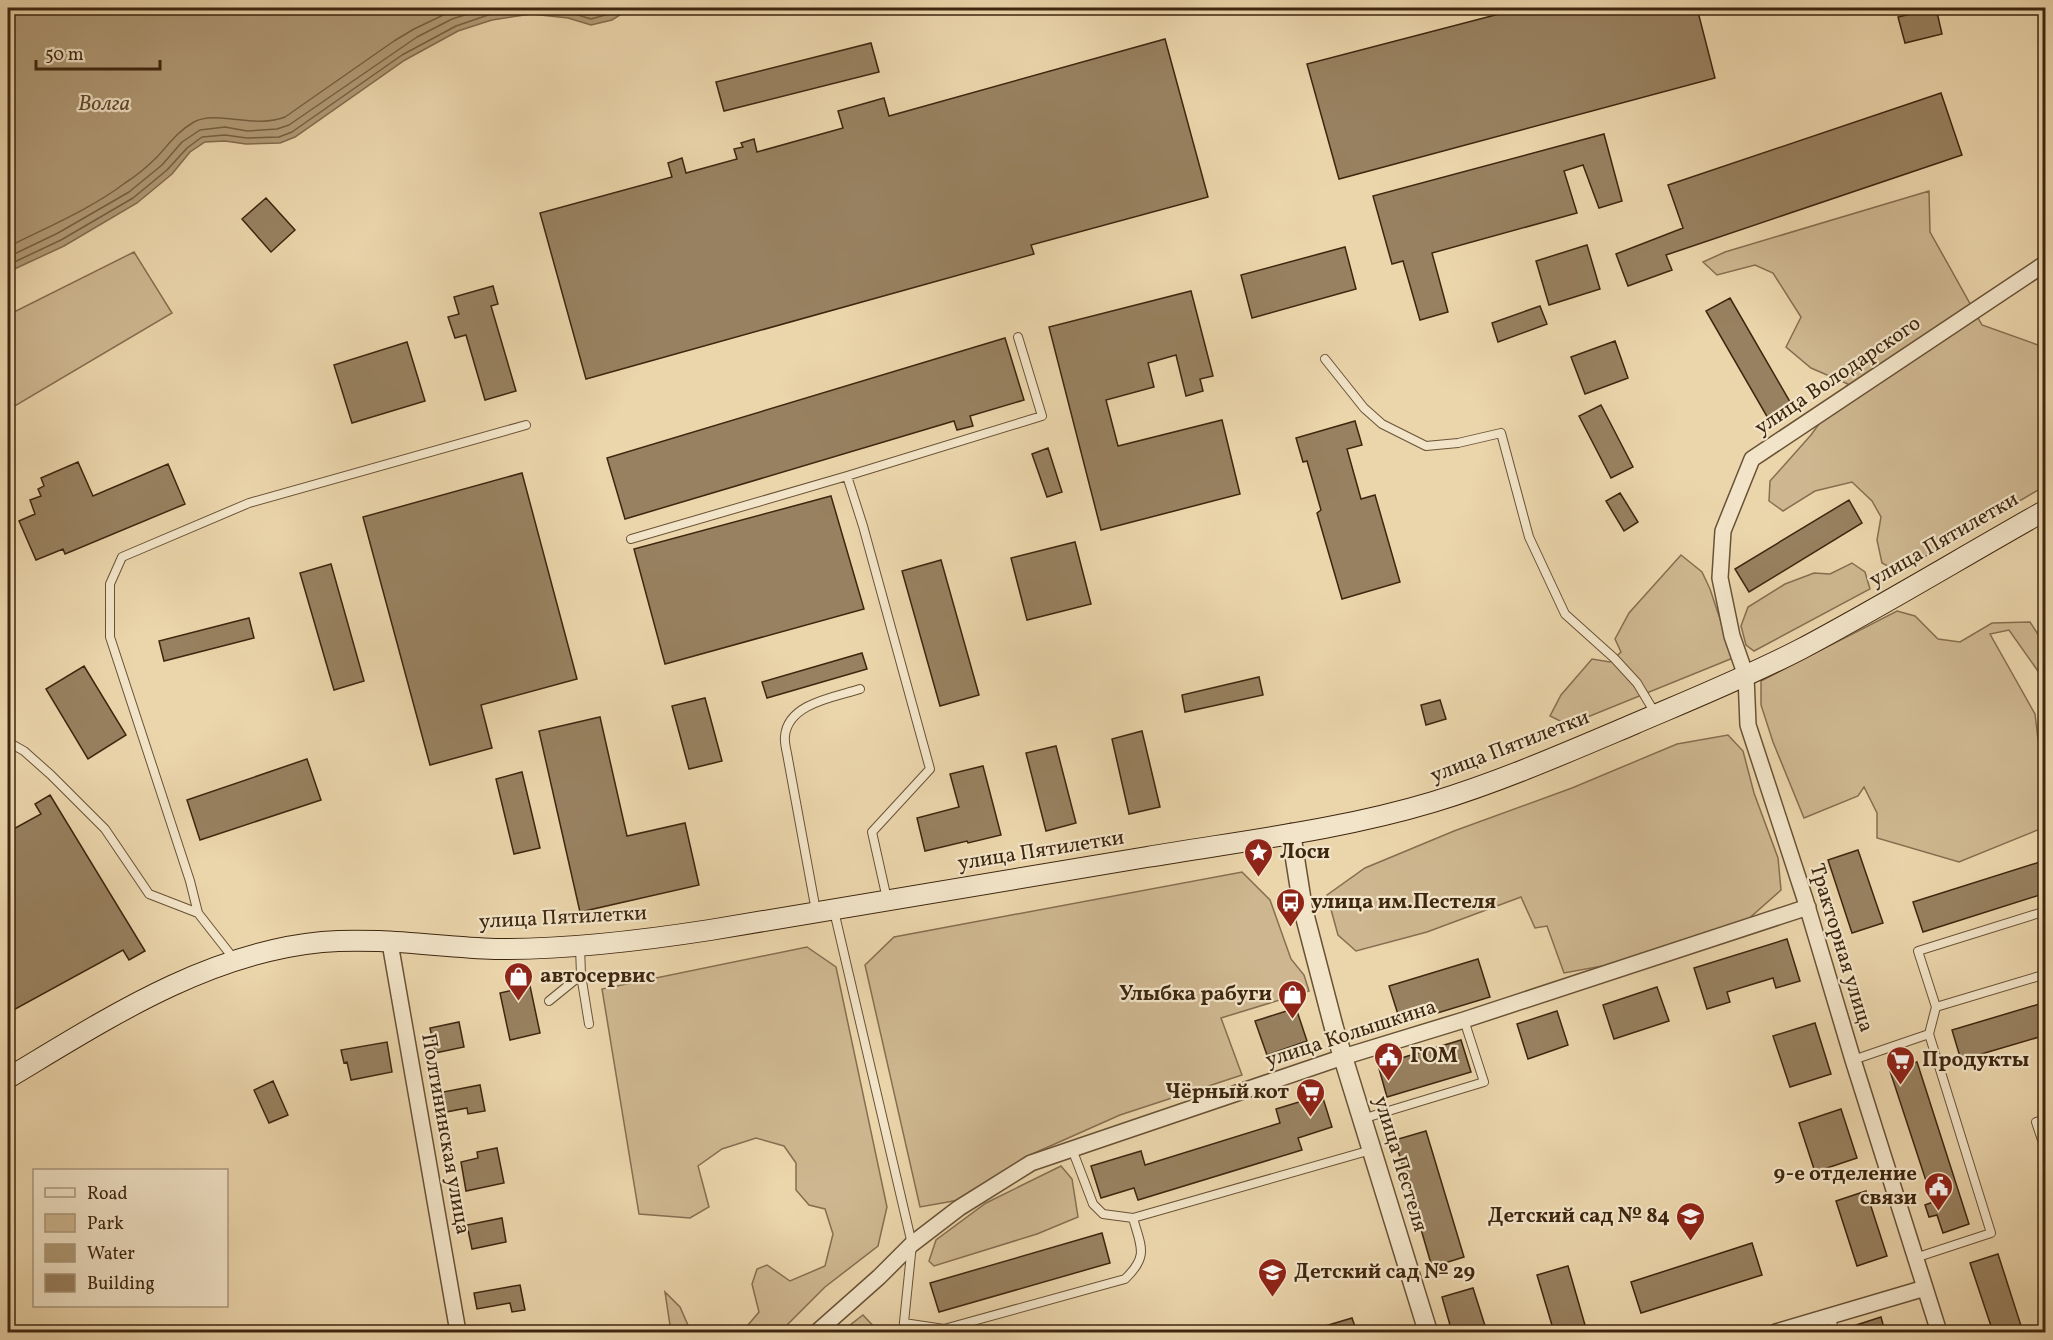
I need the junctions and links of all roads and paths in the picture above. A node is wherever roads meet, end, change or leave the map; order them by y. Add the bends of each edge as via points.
1 (2046, 263) edge
2 (1018, 337) dead end
3 (1326, 359) dead end
4 (526, 425) dead end
5 (847, 476) junction
6 (2046, 510) edge
7 (631, 539) dead end
8 (1746, 676) junction
9 (860, 689) dead end
10 (1656, 714) junction
11 (8, 742) edge
12 (1291, 833) junction
13 (887, 901) junction
14 (1808, 907) junction
15 (825, 911) junction
16 (2046, 911) edge
17 (198, 913) junction
18 (390, 943) junction
19 (580, 945) junction
20 (235, 960) junction
21 (2046, 974) edge
22 (581, 975) junction
23 (549, 1001) dead end
24 (1936, 1007) junction
25 (1464, 1020) junction
26 (589, 1024) dead end
27 (1929, 1034) junction
28 (1343, 1057) junction
29 (1853, 1060) junction
30 (8, 1078) edge
31 (1362, 1119) junction
32 (2046, 1119) edge
33 (1072, 1149) junction
34 (1372, 1150) junction
35 (2046, 1152) edge
36 (1133, 1218) junction
37 (912, 1244) junction
38 (1915, 1258) junction
39 (1925, 1288) junction
40 (1830, 1316) junction
41 (904, 1323) junction
42 (458, 1332) edge
43 (817, 1332) edge
44 (903, 1332) edge
45 (1428, 1332) edge
46 (1776, 1332) edge
47 (1835, 1332) edge
48 (1939, 1332) edge

1 - 8 street, улица Володарского via 1752,459 1723,531 1720,578 1732,636
2 - 5 lane via 1042,417
3 - 10 lane via 1364,408 1382,424 1426,447 1502,432 1529,537 1565,614 1637,683
4 - 17 lane via 249,503 122,557 110,584 110,637
5 - 7 lane
5 - 13 lane via 930,769 872,832
6 - 8 main road, улица Пятилетки via 1807,646
8 - 10 main road, улица Пятилетки
8 - 14 street, Тракторная улица via 1748,726
9 - 15 lane via 805,708 792,719 785,735
10 - 12 main road, улица Пятилетки via 1524,770 1448,797 1362,820
11 - 17 lane via 51,775 105,829 149,894
12 - 13 main road, улица Пятилетки
12 - 28 street, улица Пестеля via 1303,909
13 - 15 main road, улица Пятилетки
14 - 25 street, улица Колышкина
14 - 29 street, Тракторная улица
15 - 19 main road, улица Пятилетки via 696,932
15 - 37 lane
16 - 24 lane via 1918,951
17 - 20 lane
18 - 19 main road, улица Пятилетки via 505,949
18 - 20 main road, улица Пятилетки via 322,942
18 - 42 street, Полтининская улица
19 - 22 lane
20 - 30 main road, улица Пятилетки via 140,1001
21 - 24 lane
22 - 23 lane
22 - 26 lane
24 - 27 lane
25 - 28 street, улица Колышкина
25 - 31 lane via 1484,1082
27 - 29 lane
27 - 38 lane via 1991,1233
28 - 31 street, улица Пестеля
28 - 33 street, улица Колышкина
29 - 38 street, Тракторная улица
31 - 34 street, улица Пестеля
32 - 35 lane via 2036,1122
33 - 36 lane via 1093,1204 1103,1214
33 - 37 street, улица Колышкина via 1031,1163 959,1208
34 - 36 lane
34 - 45 street, улица Пестеля
36 - 41 lane via 1142,1253 1137,1267 1125,1280 944,1329
37 - 41 lane
37 - 43 street, улица Колышкина
38 - 39 street, Тракторная улица
39 - 40 street
39 - 48 street, Тракторная улица
40 - 46 street
40 - 47 lane
41 - 44 lane

